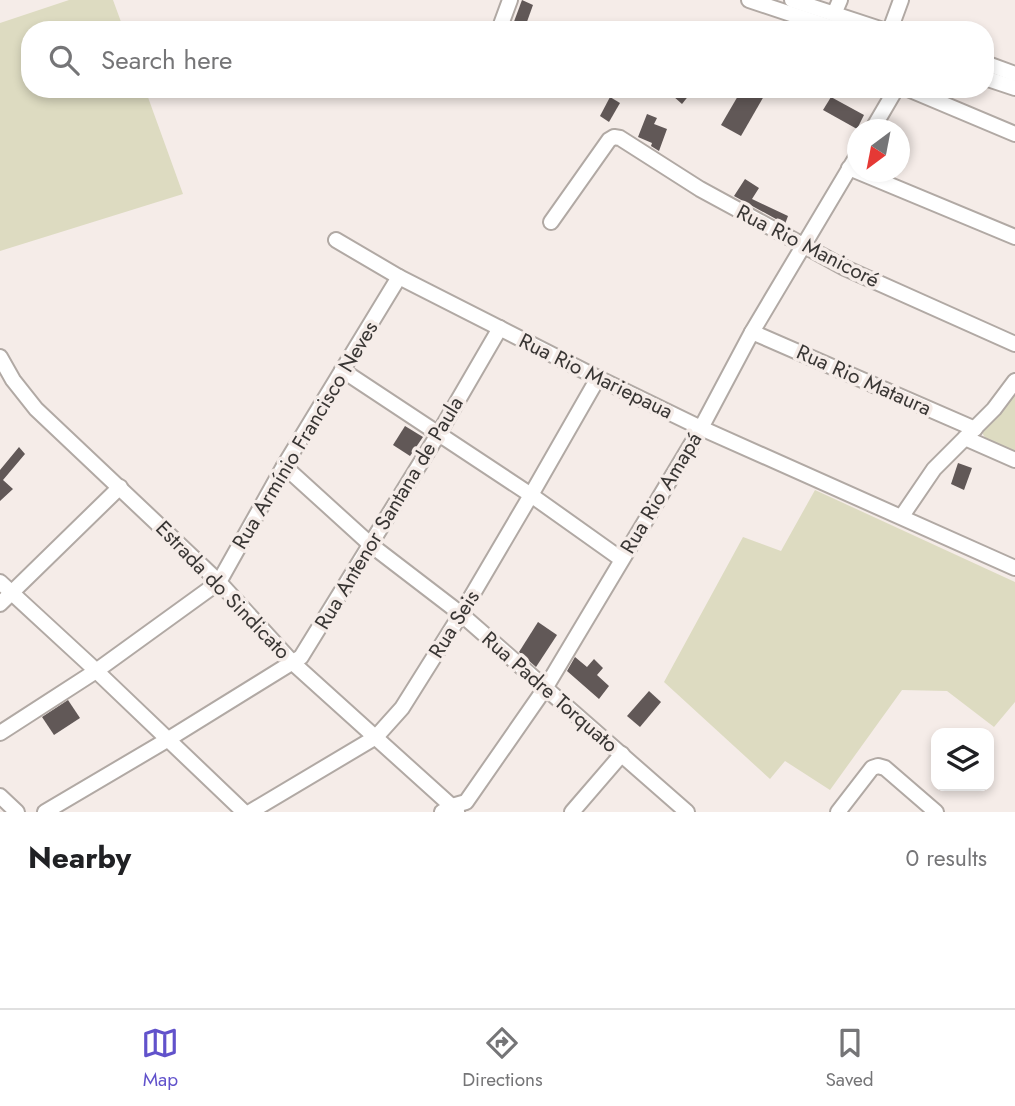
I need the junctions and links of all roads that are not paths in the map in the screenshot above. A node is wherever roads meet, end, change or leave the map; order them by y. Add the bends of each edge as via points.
1 (510, 0) edge
2 (749, 0) edge
3 (840, 0) edge
4 (901, 0) edge
5 (798, 1) edge
6 (834, 14) junction
7 (502, 21) edge
8 (812, 21) edge
9 (855, 21) edge
10 (893, 21) edge
11 (994, 67) edge
12 (1015, 74) edge
13 (994, 81) edge
14 (1015, 88) edge
15 (891, 98) edge
16 (929, 98) edge
17 (878, 119) edge
18 (1015, 134) edge
19 (847, 171) edge
20 (883, 182) edge
21 (551, 222) dead end
22 (1015, 237) edge
23 (336, 240) dead end
24 (804, 245) junction
25 (399, 277) junction
26 (500, 328) junction
27 (752, 332) junction
28 (1015, 344) edge
29 (0, 357) edge
30 (342, 370) junction
31 (598, 378) junction
32 (1015, 382) edge
33 (701, 428) junction
34 (439, 433) junction
35 (970, 433) junction
36 (1015, 460) edge
37 (284, 466) junction
38 (120, 486) junction
39 (531, 495) junction
40 (902, 516) junction
41 (371, 545) junction
42 (621, 559) junction
43 (1015, 568) edge
44 (0, 582) edge
45 (219, 582) junction
46 (12, 592) junction
47 (0, 604) edge
48 (461, 614) junction
49 (293, 663) junction
50 (96, 671) junction
51 (546, 687) junction
52 (0, 733) edge
53 (376, 737) junction
54 (167, 740) junction
55 (622, 754) junction
56 (0, 796) edge
57 (451, 810) edge
58 (17, 812) edge
59 (45, 812) edge
60 (244, 812) edge
61 (250, 812) edge
62 (572, 812) edge
63 (687, 812) edge
64 (838, 812) edge
65 (936, 812) edge

1 - 7 street
2 - 8 street
3 - 6 street
4 - 10 street
5 - 6 street
6 - 9 street
11 - 12 street
13 - 14 street
15 - 17 street
16 - 18 street
19 - 24 street, Rua Rio Amapá
20 - 22 street
21 - 24 street, Rua Rio Manicoré via 614,136 700,190
23 - 25 street, Rua Rio Mariepaua
24 - 27 street, Rua Rio Amapá
24 - 28 street, Rua Rio Manicoré
25 - 26 street, Rua Rio Mariepaua
25 - 30 street, Rua Armínio Francisco Neves
26 - 31 street, Rua Rio Mariepaua
26 - 34 street, Rua Antenor Santana de Paula
27 - 33 street, Rua Rio Amapá
27 - 35 street, Rua Rio Mataura
29 - 38 street, Estrada do Sindicato via 36,409
30 - 34 street
30 - 37 street, Rua Armínio Francisco Neves
31 - 33 street, Rua Rio Mariepaua
31 - 39 street, Rua Seis
32 - 35 street
33 - 40 street, Rua Rio Mariepaua
33 - 42 street, Rua Rio Amapá
34 - 39 street
34 - 41 street, Rua Antenor Santana de Paula
35 - 36 street, Rua Rio Mataura
35 - 40 street via 934,469
37 - 41 street, Rua Padre Torquato
37 - 45 street, Rua Armínio Francisco Neves
38 - 45 street, Estrada do Sindicato
38 - 46 street
39 - 42 street
39 - 48 street, Rua Seis
40 - 43 street, Rua Rio Mariepaua
41 - 48 street, Rua Padre Torquato
41 - 49 street, Rua Antenor Santana de Paula via 307,649
42 - 51 street, Rua Rio Amapá
44 - 46 street
45 - 49 street, Estrada do Sindicato
45 - 50 street, Rua Armínio Francisco Neves
46 - 47 street
46 - 50 street
48 - 51 street, Rua Padre Torquato
48 - 53 street, Rua Seis via 402,708
49 - 53 street, Estrada do Sindicato
49 - 54 street, Rua Antenor Santana de Paula
50 - 52 street, Rua Armínio Francisco Neves
50 - 54 street
51 - 55 street, Rua Padre Torquato
51 - 57 street, Rua Rio Amapá via 466,802
53 - 57 street, Estrada do Sindicato
53 - 61 street, Rua Seis
54 - 59 street, Rua Antenor Santana de Paula
54 - 60 street
55 - 62 street
55 - 63 street, Rua Padre Torquato
56 - 58 street
64 - 65 street via 878,766

